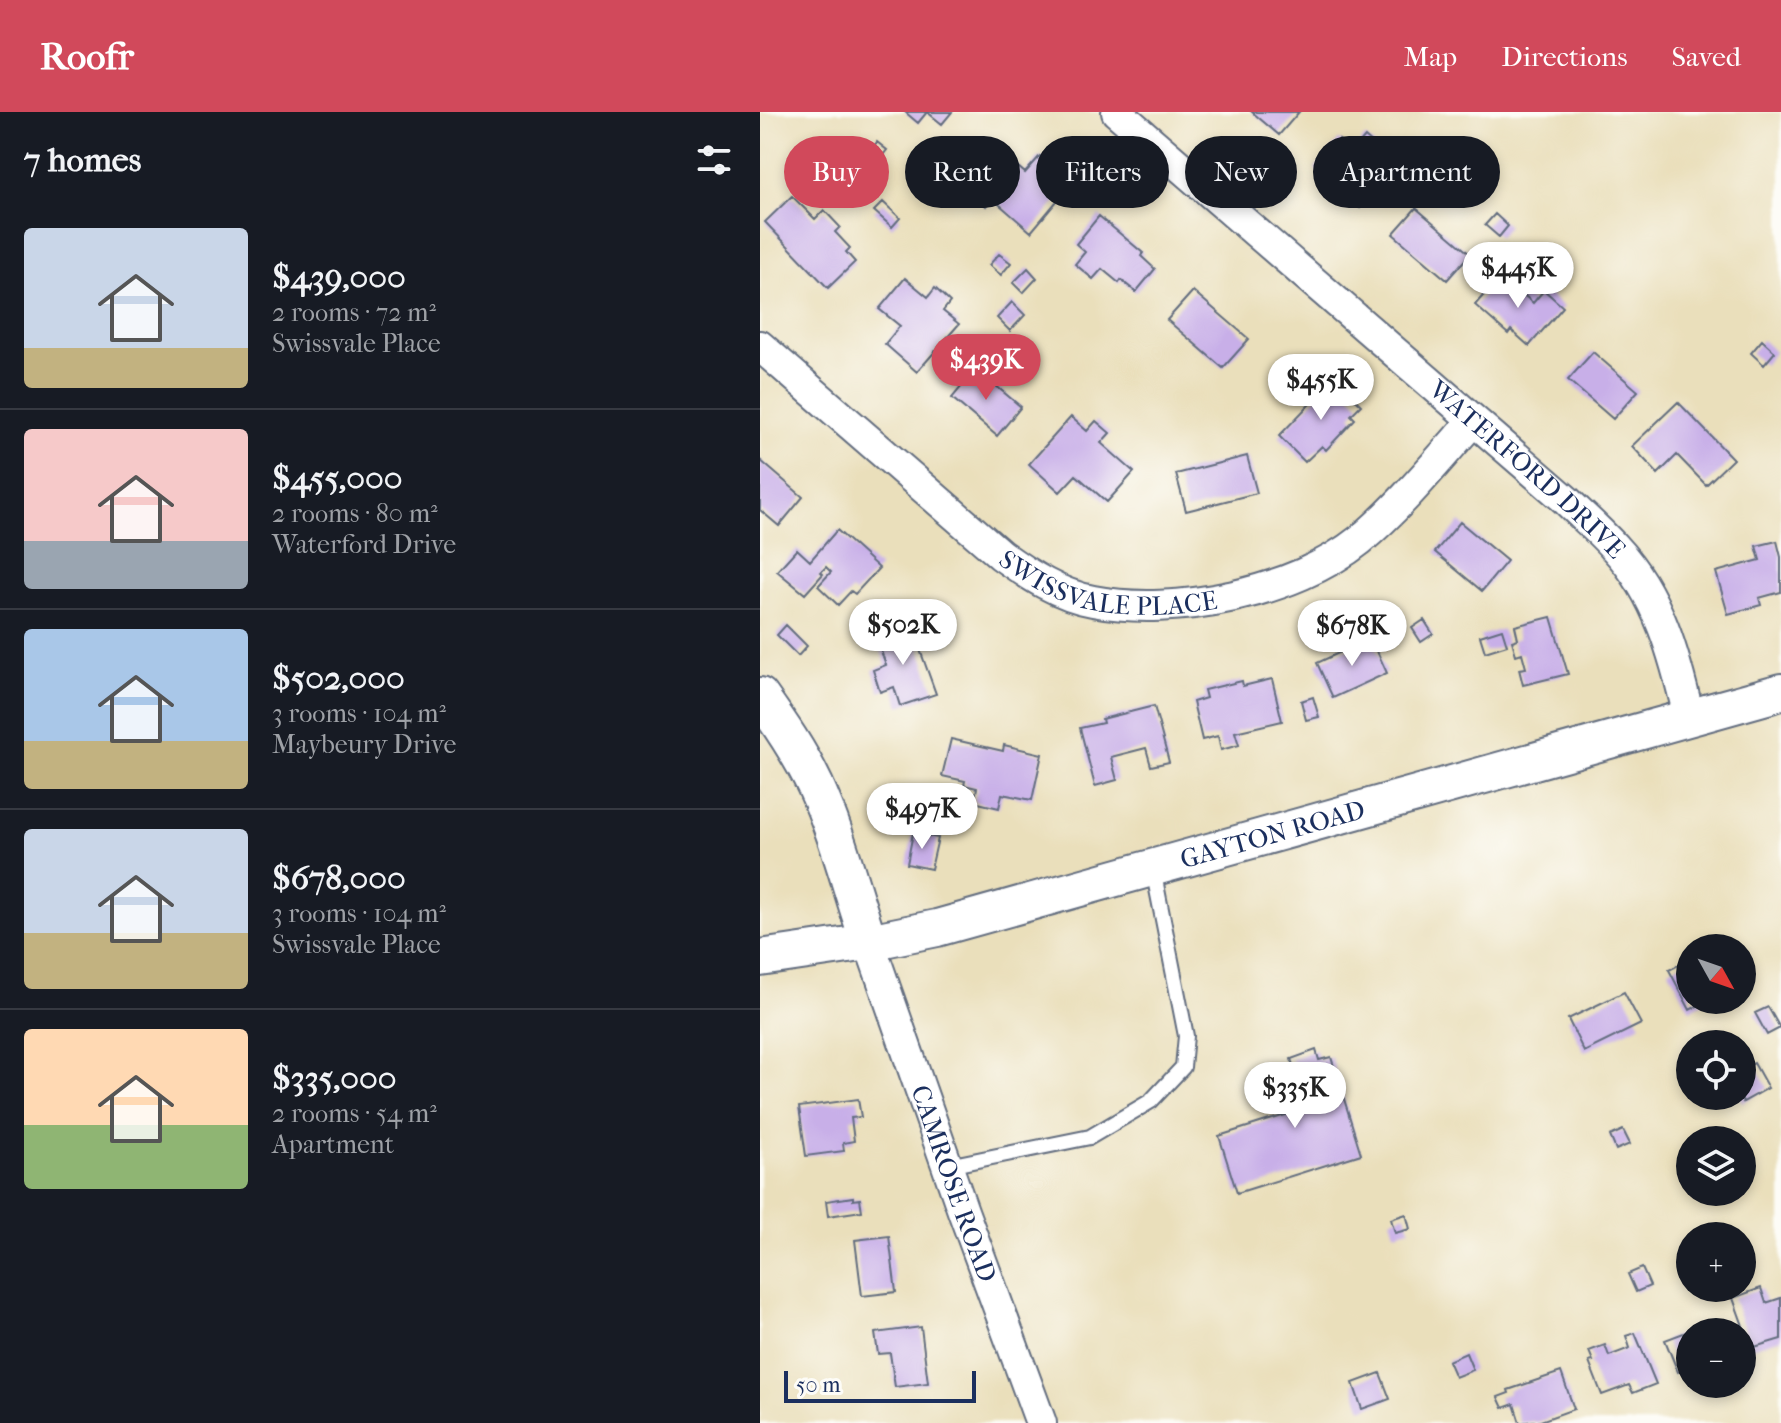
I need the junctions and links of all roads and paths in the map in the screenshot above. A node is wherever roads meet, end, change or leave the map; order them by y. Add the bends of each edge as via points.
1 (1117, 112) edge
2 (760, 346) edge
3 (1473, 421) junction
4 (1781, 692) edge
5 (760, 696) edge
6 (1689, 717) junction
7 (1153, 868) junction
8 (869, 942) junction
9 (760, 958) edge
10 (948, 1166) junction
11 (1041, 1423) edge

1 - 3 street, WATERFORD DRIVE
2 - 3 street, SWISSVALE PLACE via 1001,555 1064,592 1122,605 1171,606 1238,596 1317,568 1390,513
3 - 6 street, WATERFORD DRIVE via 1566,500 1634,572 1671,648
4 - 6 street, GAYTON ROAD
5 - 8 street via 815,784
6 - 7 street, GAYTON ROAD
7 - 8 street, GAYTON ROAD
7 - 10 lane via 1186,1036 1183,1067 1151,1101 1090,1137
8 - 9 street, GAYTON ROAD
8 - 10 street, CAMROSE ROAD
10 - 11 street, CAMROSE ROAD

